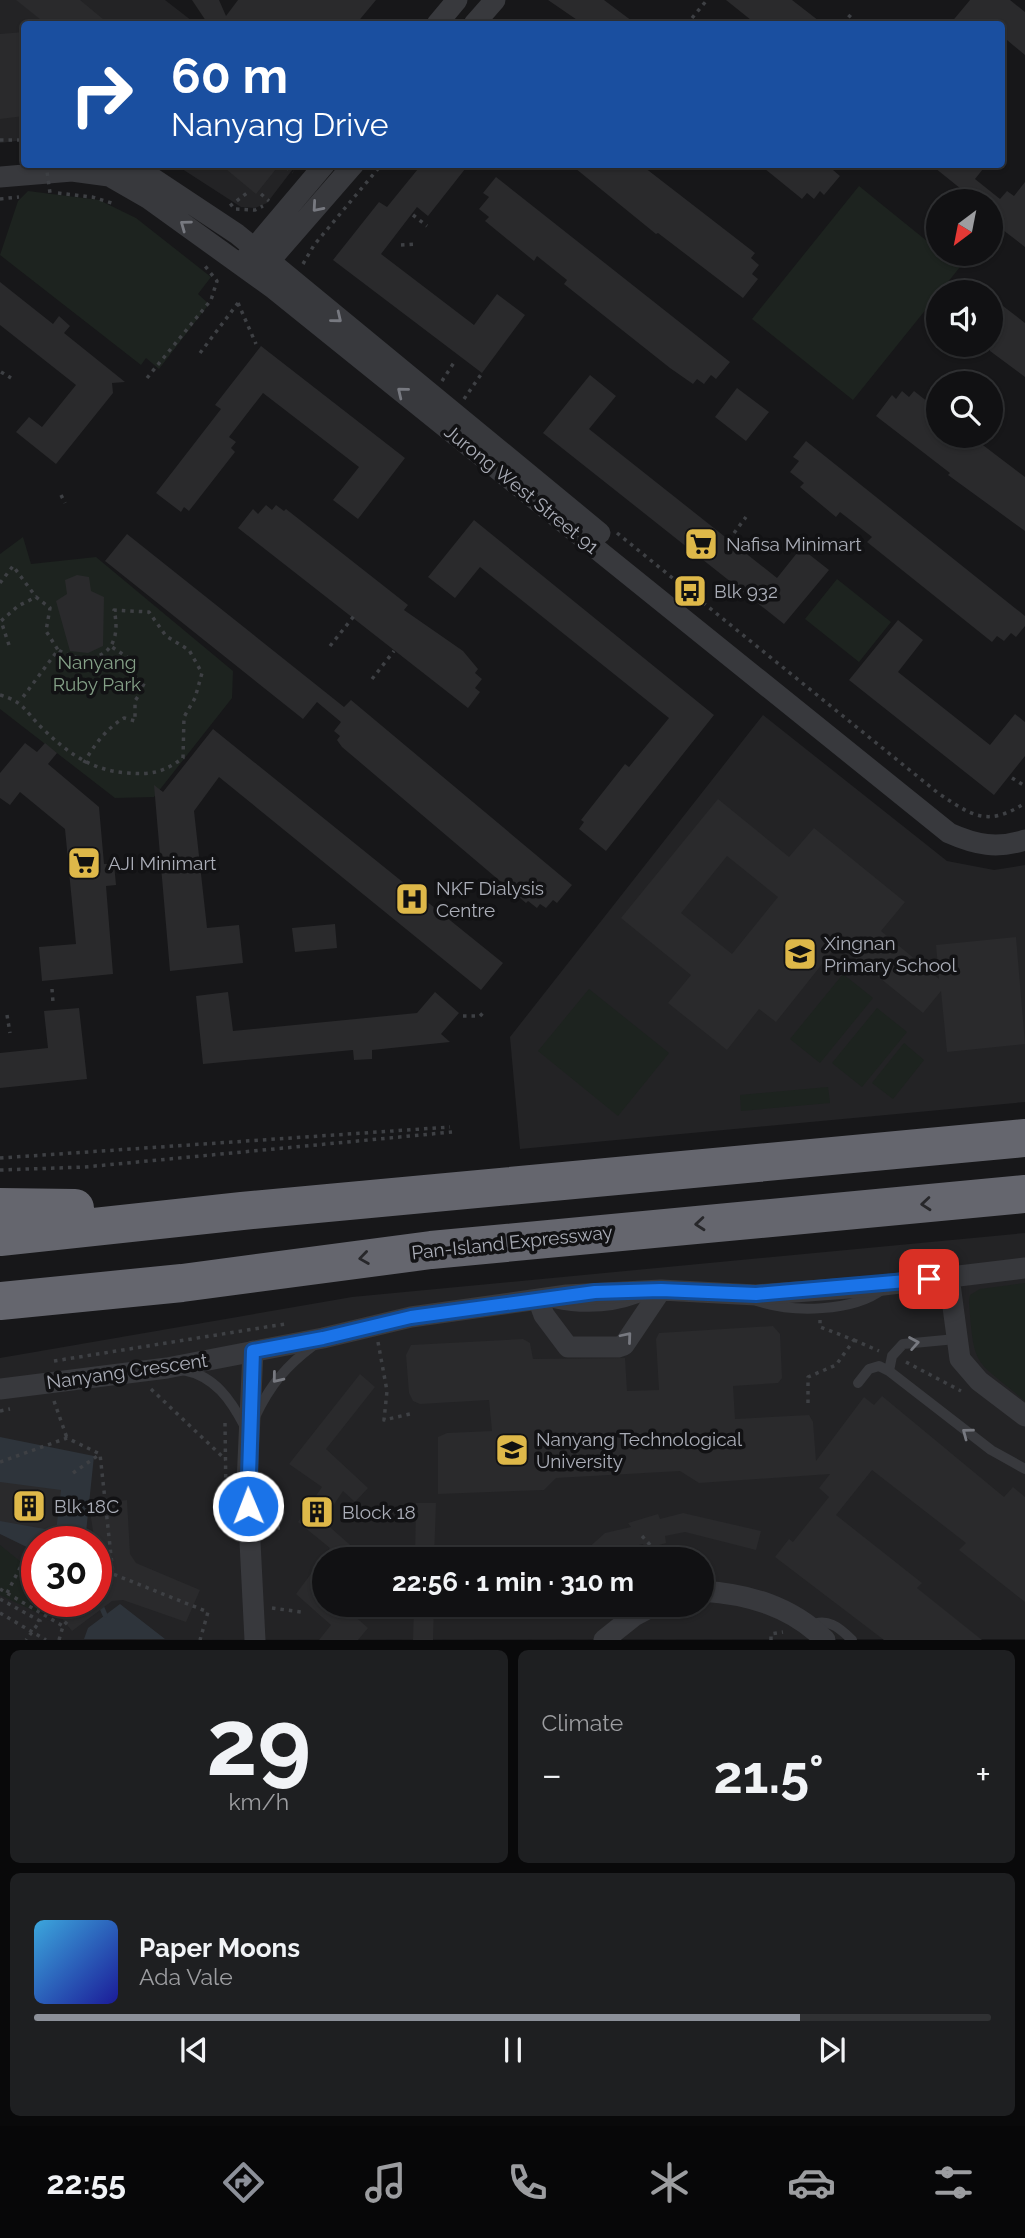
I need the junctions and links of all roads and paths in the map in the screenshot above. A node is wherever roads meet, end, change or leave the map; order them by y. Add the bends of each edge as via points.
1 (457, 0) edge
2 (495, 0) edge
3 (707, 0) edge
4 (853, 12) dead end
5 (692, 18) dead end
6 (440, 21) edge
7 (477, 21) edge
8 (846, 21) edge
9 (0, 140) edge
10 (21, 140) edge
11 (21, 164) edge
12 (0, 167) edge
13 (47, 168) edge
14 (128, 168) edge
15 (288, 168) edge
16 (299, 168) edge
17 (322, 168) edge
18 (350, 168) edge
19 (379, 168) edge
20 (295, 174) junction
21 (0, 177) edge
22 (287, 183) dead end
23 (247, 193) dead end
24 (279, 193) dead end
25 (39, 194) dead end
26 (50, 194) junction
27 (261, 194) dead end
28 (29, 195) dead end
29 (219, 199) dead end
30 (0, 200) edge
31 (270, 203) junction
32 (230, 206) junction
33 (125, 209) dead end
34 (413, 215) dead end
35 (427, 226) dead end
36 (415, 244) dead end
37 (401, 245) dead end
38 (202, 263) dead end
39 (255, 263) junction
40 (302, 266) dead end
41 (256, 344) dead end
42 (200, 353) dead end
43 (455, 360) dead end
44 (1, 372) edge
45 (482, 373) dead end
46 (11, 378) dead end
47 (147, 378) dead end
48 (437, 389) dead end
49 (458, 406) dead end
50 (61, 495) dead end
51 (65, 503) dead end
52 (746, 517) dead end
53 (734, 533) dead end
54 (632, 545) dead end
55 (0, 583) edge
56 (36, 597) junction
57 (354, 616) dead end
58 (9, 645) dead end
59 (330, 646) dead end
60 (112, 647) junction
61 (58, 650) junction
62 (394, 651) dead end
63 (372, 679) dead end
64 (0, 695) edge
65 (20, 701) junction
66 (84, 763) junction
67 (1012, 778) dead end
68 (1025, 786) edge
69 (1025, 803) edge
70 (1025, 827) edge
71 (1025, 840) edge
72 (52, 989) dead end
73 (53, 1003) dead end
74 (484, 1012) dead end
75 (6, 1015) dead end
76 (463, 1016) dead end
77 (10, 1033) dead end
78 (450, 1127) dead end
79 (452, 1132) dead end
80 (1025, 1136) edge
81 (0, 1158) edge
82 (0, 1170) edge
83 (1025, 1194) edge
84 (0, 1207) edge
85 (242, 1211) junction
86 (0, 1237) edge
87 (1025, 1268) edge
88 (949, 1277) junction
89 (183, 1283) junction
90 (661, 1290) junction
91 (538, 1299) junction
92 (0, 1301) edge
93 (819, 1314) dead end
94 (292, 1323) dead end
95 (0, 1328) edge
96 (323, 1338) junction
97 (389, 1339) dead end
98 (956, 1339) junction
99 (854, 1340) junction
100 (378, 1341) junction
101 (366, 1345) dead end
102 (253, 1351) junction
103 (892, 1356) junction
104 (51, 1361) dead end
105 (889, 1371) junction
106 (162, 1376) junction
107 (858, 1383) dead end
108 (0, 1389) edge
109 (965, 1394) dead end
110 (66, 1397) dead end
111 (808, 1403) dead end
112 (13, 1408) dead end
113 (0, 1411) edge
114 (225, 1413) dead end
115 (414, 1413) dead end
116 (1025, 1416) edge
117 (248, 1433) junction
118 (68, 1438) junction
119 (100, 1454) junction
120 (226, 1460) junction
121 (0, 1462) edge
122 (1025, 1469) edge
123 (73, 1473) dead end
124 (227, 1508) dead end
125 (268, 1528) dead end
126 (280, 1528) dead end
127 (642, 1536) dead end
128 (652, 1547) edge
129 (21, 1566) edge
130 (113, 1574) joint
131 (0, 1589) edge
132 (7, 1593) junction
133 (714, 1593) edge
134 (270, 1595) dead end
135 (0, 1599) edge
136 (21, 1601) edge
137 (272, 1608) junction
138 (21, 1610) edge
139 (301, 1612) dead end
140 (0, 1613) edge
141 (33, 1617) edge
142 (48, 1617) edge
143 (71, 1617) edge
144 (633, 1617) edge
145 (273, 1619) dead end
146 (63, 1626) junction
147 (817, 1633) edge
148 (26, 1640) edge
149 (46, 1640) edge
150 (59, 1640) edge
151 (200, 1640) edge
152 (255, 1640) edge
153 (604, 1640) edge
154 (852, 1640) edge

1 - 6 street
2 - 7 street
3 - 5 path
4 - 8 path
9 - 10 path
11 - 12 street
13 - 26 path, bridge
14 - 39 street, Jurong West Street 91 via 142,171 237,234
15 - 20 path
16 - 20 path
17 - 39 street
18 -> 39 street
19 - 40 path
20 - 22 path
39 -> 21 street, Jurong West Street 91 via 109,176 72,172
23 - 32 path
24 - 31 path
25 - 26 path
26 - 33 path via 92,197
27 - 31 path
28 - 30 path
29 - 32 path
31 - 32 path via 256,210
34 - 35 path
36 - 37 path
38 - 47 path via 214,273 216,289 211,300
39 -> 70 street, Jurong West Street 91 via 954,822 978,832 1005,833
71 -> 39 street, Jurong West Street 91 via 976,846 949,833
41 - 42 path via 238,303
43 - 48 path
44 - 46 path
45 - 49 path
50 - 51 path
52 - 53 path
54 - 69 path via 970,815 999,816
55 - 56 path via 13,566
56 - 58 path via 1,621
56 - 61 path via 50,608 46,631
57 - 59 path
60 - 61 path via 88,659
60 - 66 path via 133,660 133,673 145,686 135,701 135,721 124,718 115,723 95,742
60 - 66 path via 118,629 114,610 149,612 166,636 189,650 202,673 184,717 183,758 166,771 136,774 106,772
61 - 65 path
62 - 63 path
64 - 65 path
65 - 66 path via 41,727
67 - 68 path
72 - 73 path
74 - 76 path
75 - 77 path
78 - 81 path
79 - 82 path via 85,1167
80 - 85 highway
83 -> 89 highway, Pan-Island Expressway via 431,1250
84 - 85 highway
85 - 86 highway
87 - 88 street, Nanyang Crescent
88 - 90 street, Nanyang Crescent via 738,1294
88 - 98 street
89 - 92 highway, Pan-Island Expressway
89 - 95 highway via 161,1300
90 - 91 street, Nanyang Crescent
91 -> 90 street via 568,1347 618,1347 624,1345
91 - 96 street, Nanyang Crescent via 411,1317
93 - 99 path via 820,1327
94 - 104 path
96 - 102 street, Nanyang Crescent
96 -> 117 lane via 288,1364 269,1388
97 - 100 path
103 -> 98 lane via 903,1344
98 - 116 street via 966,1367
99 - 103 path
99 - 111 path via 836,1365 808,1377
100 - 101 path
100 - 115 path via 387,1391 384,1420
102 - 106 street, Nanyang Crescent
102 - 117 street
103 - 105 lane
103 - 109 path
105 - 107 lane via 880,1366 869,1369
122 -> 105 lane via 991,1450
106 - 108 street, Nanyang Crescent
106 - 117 lane via 199,1374 231,1399
106 - 120 path via 146,1385
110 - 118 path via 53,1399
112 - 113 path
114 - 120 path
117 - 152 street
118 - 119 path
118 - 121 path
119 - 123 path
119 - 130 path
120 - 124 path
125 - 126 path
127 - 128 path
129 - 132 path
130 - 151 path via 208,1612
131 - 132 path
132 - 136 path
133 - 147 street via 761,1599
134 - 137 path
135 - 138 path
137 - 139 path
137 - 145 path
140 - 149 path
141 - 148 path via 40,1621
142 - 146 path
143 - 146 path
144 - 153 street
146 - 150 path
147 - 154 lane via 818,1621 835,1625

